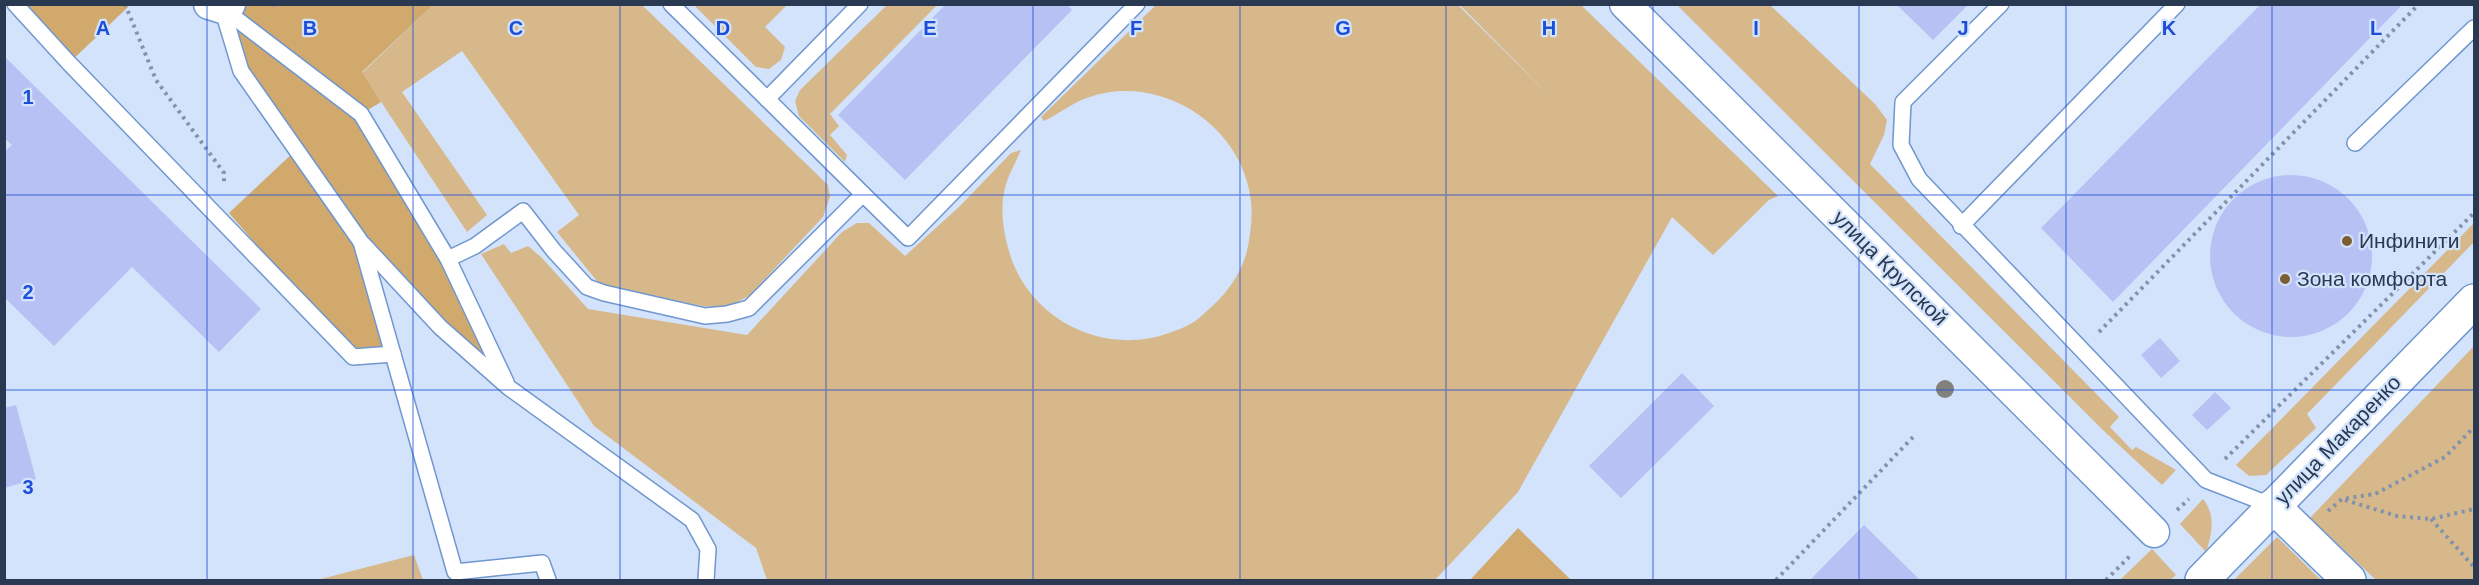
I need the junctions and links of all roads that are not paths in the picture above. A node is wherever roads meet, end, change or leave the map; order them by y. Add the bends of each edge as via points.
1 (15, 4) edge
2 (671, 4) edge
3 (860, 4) edge
4 (1137, 4) edge
5 (1625, 4) edge
6 (2001, 4) edge
7 (2177, 4) edge
8 (220, 6) edge
9 (2475, 28) edge
10 (767, 99) junction
11 (2355, 143) dead end
12 (863, 194) junction
13 (1961, 226) junction
14 (361, 242) junction
15 (448, 259) junction
16 (2475, 301) edge
17 (393, 354) junction
18 (508, 387) junction
19 (2273, 506) junction
20 (2154, 532) dead end
21 (548, 580) edge
22 (706, 580) edge
23 (2202, 580) edge
24 (2349, 580) edge

1 - 17 lane via 353,357
2 - 10 lane
3 - 10 lane
4 - 12 lane via 908,238
5 - 20 street, улица Крупской
6 - 13 lane via 1903,102 1901,145 1919,179
7 - 13 lane
8 - 14 lane via 241,71
8 - 15 lane via 361,114
9 - 11 lane
10 - 12 lane
12 - 15 lane via 749,308 727,314 705,316 587,287 523,211 475,246
13 - 19 lane via 2206,480
14 - 17 lane
14 - 18 lane via 440,327
15 - 18 lane
16 - 19 main road, улица Макаренко
17 - 21 lane via 455,572 542,563
18 - 22 lane via 692,520 708,549
19 - 23 main road, улица Макаренко
19 - 24 main road

